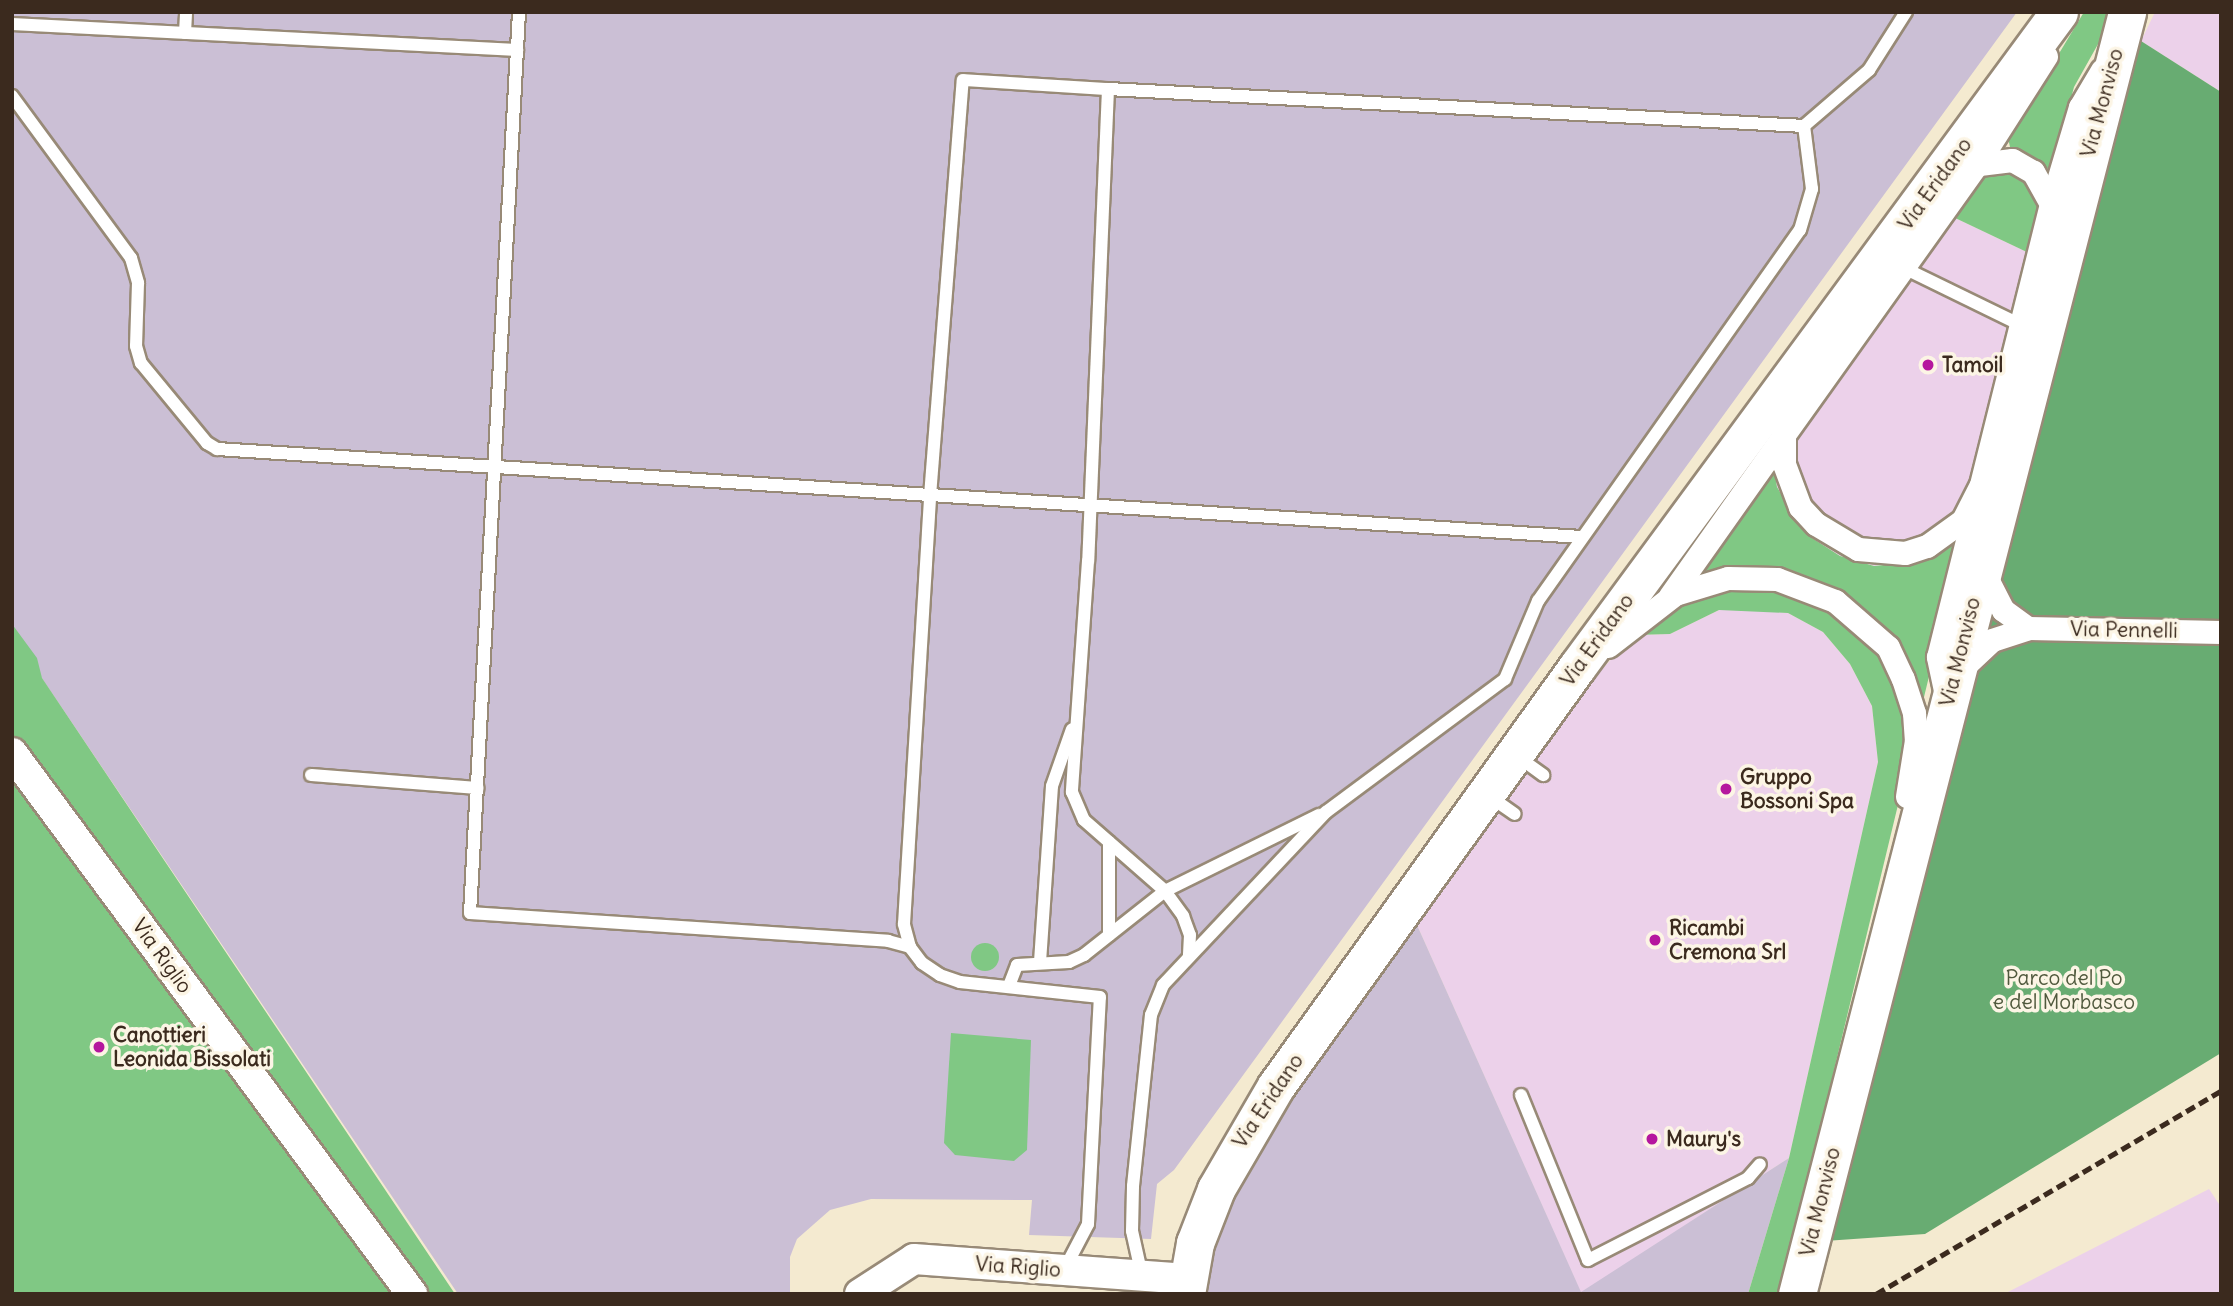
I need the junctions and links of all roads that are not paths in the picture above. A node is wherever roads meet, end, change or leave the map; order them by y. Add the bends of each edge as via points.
1 (186, 12) edge
2 (519, 12) edge
3 (1906, 12) edge
4 (2059, 12) edge
5 (2066, 12) edge
6 (12, 24) edge
7 (2123, 26) edge
8 (185, 33) junction
9 (517, 50) junction
10 (1108, 89) junction
11 (12, 96) edge
12 (1804, 126) junction
13 (1977, 164) junction
14 (2051, 204) junction
15 (1904, 268) junction
16 (2019, 324) junction
17 (1784, 435) junction
18 (495, 467) junction
19 (1980, 487) junction
20 (930, 496) junction
21 (1087, 506) junction
22 (1581, 537) junction
23 (1982, 568) junction
24 (1668, 599) junction
25 (2028, 628) junction
26 (2221, 632) edge
27 (1951, 690) junction
28 (1548, 707) junction
29 (1078, 713) junction
30 (12, 753) edge
31 (1528, 764) dead end
32 (311, 775) dead end
33 (1543, 775) dead end
34 (477, 788) junction
35 (1499, 803) dead end
36 (1326, 812) junction
37 (1515, 814) dead end
38 (1109, 842) junction
39 (1450, 871) dead end
40 (1165, 891) junction
41 (1402, 907) junction
42 (1109, 935) junction
43 (910, 947) junction
44 (1189, 957) junction
45 (1040, 962) junction
46 (1009, 986) junction
47 (1872, 998) junction
48 (1521, 1095) dead end
49 (1760, 1164) dead end
50 (1064, 1270) junction
51 (1142, 1276) junction
52 (1186, 1287) edge
53 (876, 1289) edge
54 (412, 1294) edge
55 (1797, 1294) edge

1 - 8 lane
2 - 9 lane
3 - 12 lane via 1869,70
4 - 28 main road, Via Eridano
5 - 13 street via 2052,46
6 - 8 lane
7 - 14 street via 2080,107
7 - 23 main road, Via Monviso
8 - 9 lane
9 - 18 lane
10 - 12 lane
10 - 20 lane via 963,80
10 - 21 lane
11 - 18 lane via 131,258 138,283 138,355 212,447
12 - 22 lane via 1812,189 1800,230
13 - 14 street via 2012,160 2022,165 2040,181
13 - 15 street
14 - 16 street
15 - 16 lane
15 - 17 street
16 - 19 street
17 - 19 street via 1784,464 1800,507 1816,524 1858,549 1905,553 1935,542 1963,520
17 - 24 street
18 - 20 lane
18 - 34 lane
19 - 27 street via 1938,657
20 - 21 lane
20 - 43 lane via 904,924
21 - 22 lane
21 - 29 lane
22 - 36 lane via 1538,601 1505,679
23 - 25 street via 2003,610
23 - 27 main road, Via Monviso
24 - 28 street via 1629,627
24 - 47 street via 1728,578 1777,579 1835,601 1888,648 1914,712 1916,740 1914,767 1878,909
25 - 26 street, Via Pennelli
25 - 27 street, Via Pennelli via 1992,640
27 - 47 main road, Via Monviso
28 - 41 main road, Via Eridano
29 - 38 lane via 1072,792 1084,820
29 - 45 lane via 1052,786
30 - 54 street, Via Riglio
31 - 33 lane
32 - 34 lane
34 - 43 lane via 470,913 888,941
35 - 37 lane
36 - 40 lane
36 - 44 lane
38 - 40 lane
38 - 42 lane
39 - 41 lane via 1417,902
40 - 42 lane
40 - 44 lane via 1190,935
41 - 52 main road, Via Eridano via 1232,1155 1195,1243
42 - 45 lane via 1069,962
43 - 46 lane via 922,963 940,975 960,982
44 - 51 lane via 1163,985 1151,1015 1132,1231
45 - 46 lane via 1017,965
46 - 50 lane via 1093,993 1103,1004 1088,1224
47 - 55 main road, Via Monviso
48 - 49 lane via 1588,1260 1748,1178
50 - 51 street, Via Riglio
50 - 53 street, Via Riglio via 914,1259
51 - 52 street, Via Riglio

